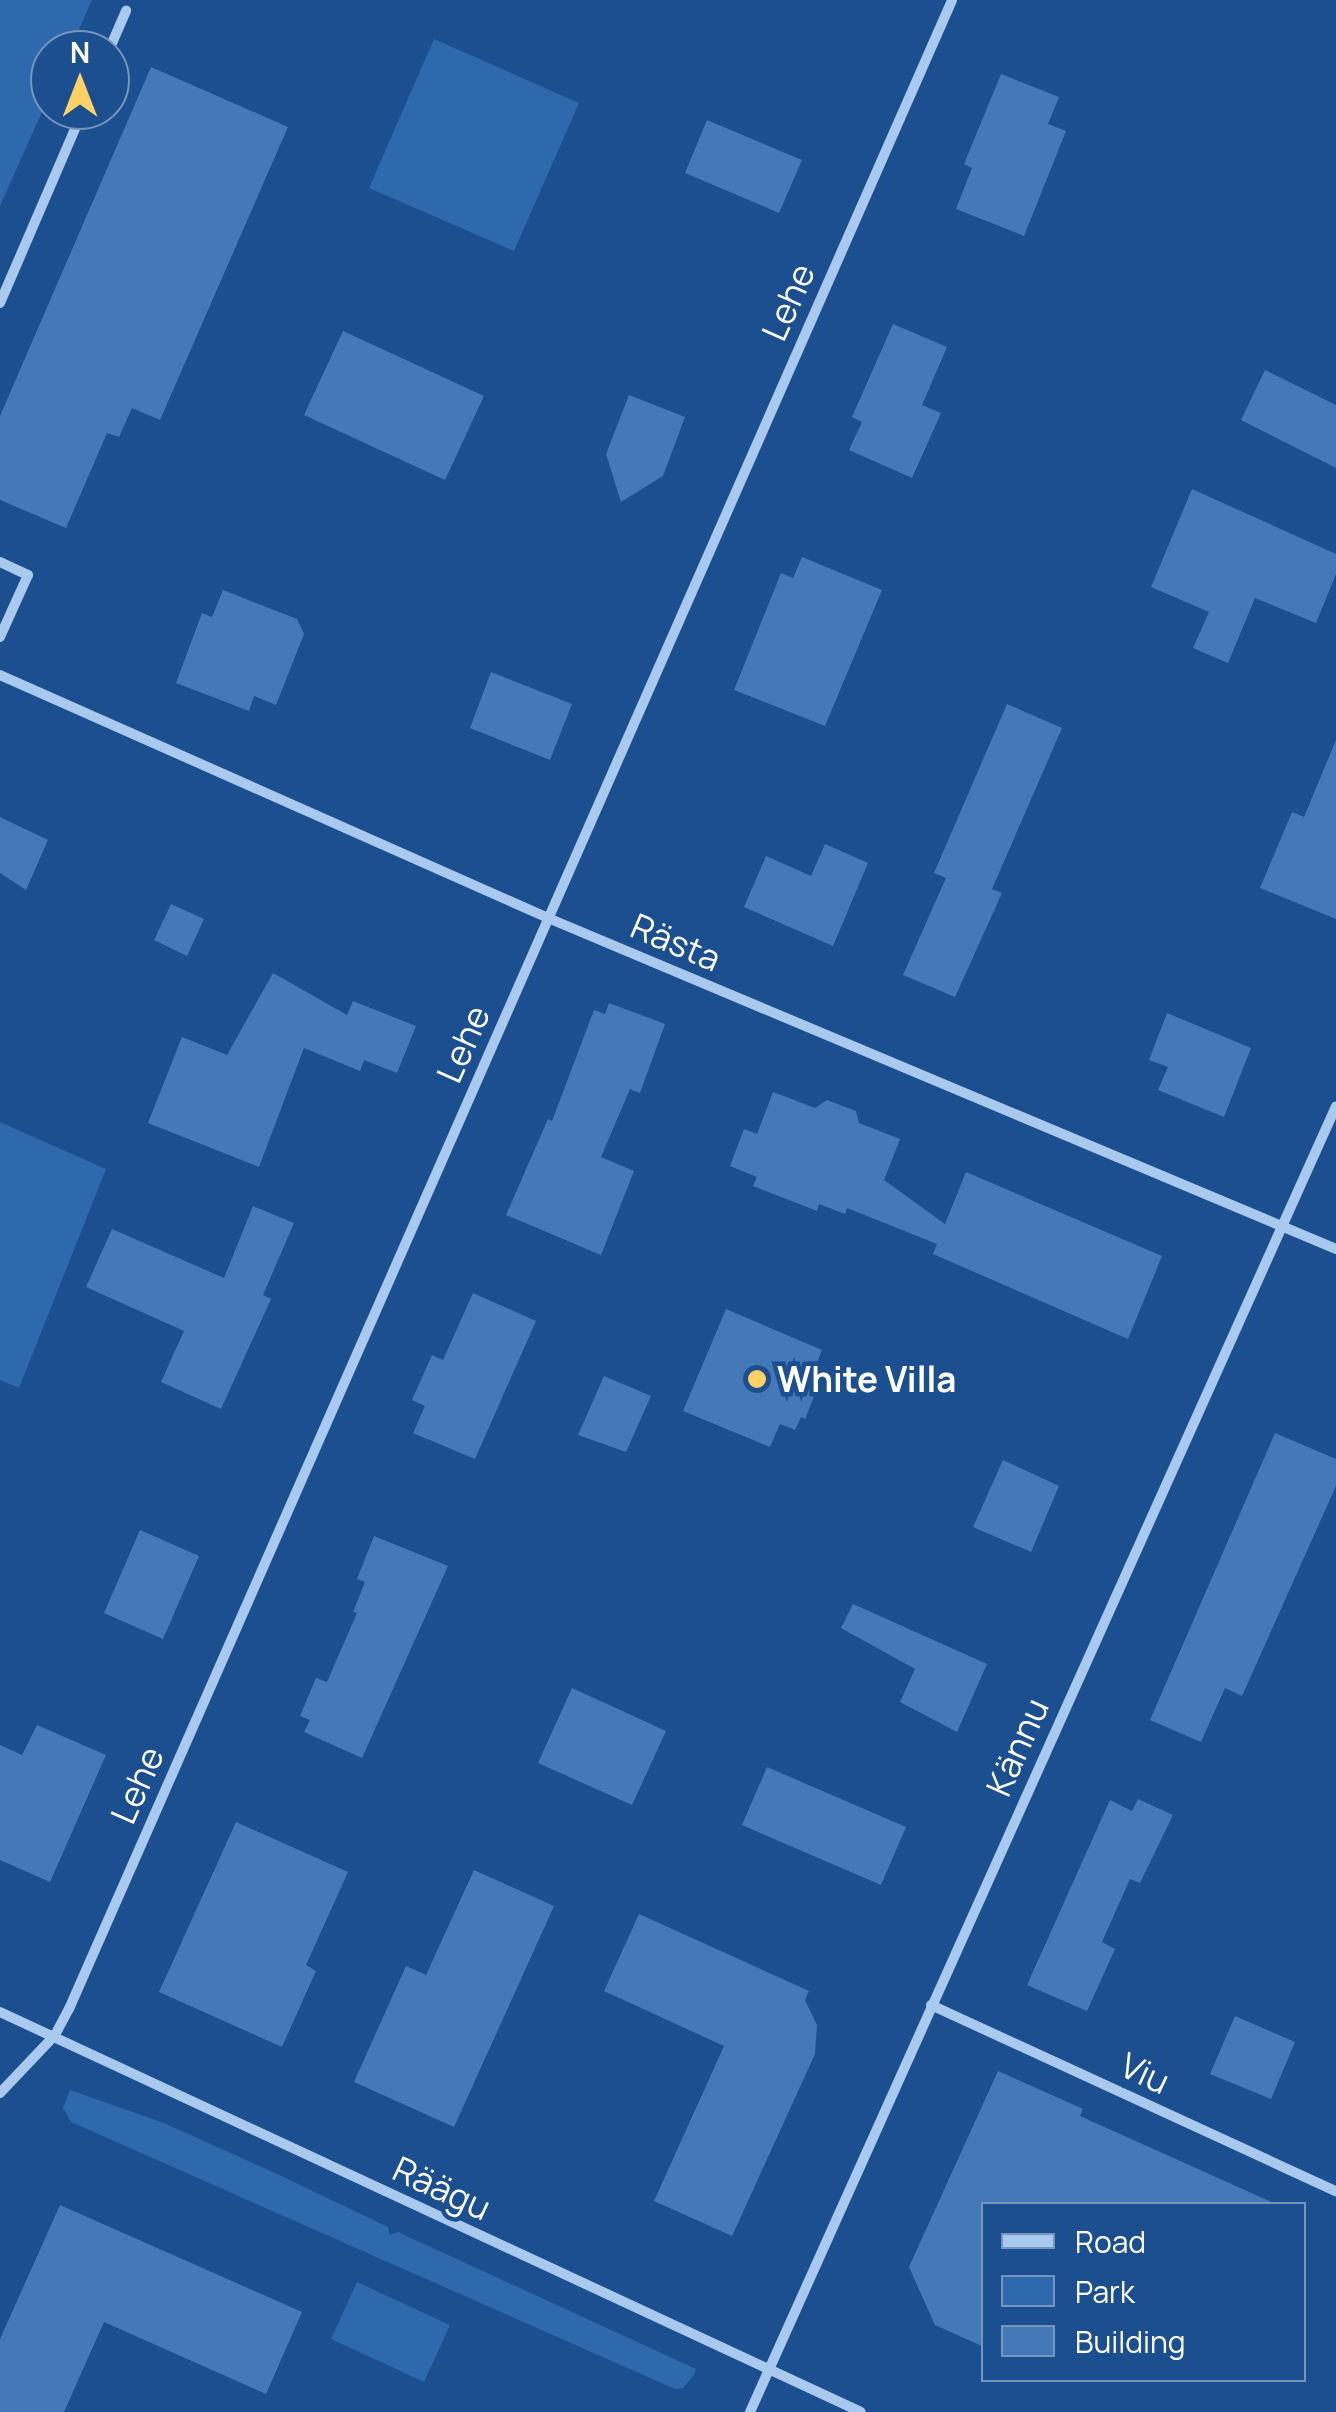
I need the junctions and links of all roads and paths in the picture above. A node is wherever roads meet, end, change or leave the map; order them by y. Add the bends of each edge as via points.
1 (952, 0) edge
2 (126, 11) dead end
3 (118, 30) edge
4 (74, 130) edge
5 (0, 304) edge
6 (0, 562) edge
7 (0, 636) edge
8 (0, 675) edge
9 (548, 918) junction
10 (1336, 1106) edge
11 (1283, 1226) junction
12 (1336, 1248) edge
13 (930, 2005) junction
14 (0, 2012) edge
15 (55, 2036) junction
16 (0, 2093) edge
17 (1336, 2191) edge
18 (769, 2372) junction
19 (750, 2412) edge
20 (860, 2412) edge

1 - 9 street, Lehe
2 - 3 street
4 - 5 street
6 - 7 street via 28,575
8 - 9 street, Rästa
9 - 11 street, Rästa
9 - 15 street, Lehe
10 - 11 street, Kännu
11 - 12 street, Rästa
11 - 13 street, Kännu
13 - 17 street, Viu
13 - 18 street, Kännu
14 - 15 street, Räägu
15 - 16 street, Lehe
15 - 18 street, Räägu
18 - 19 street, Kännu
18 - 20 street, Räägu

